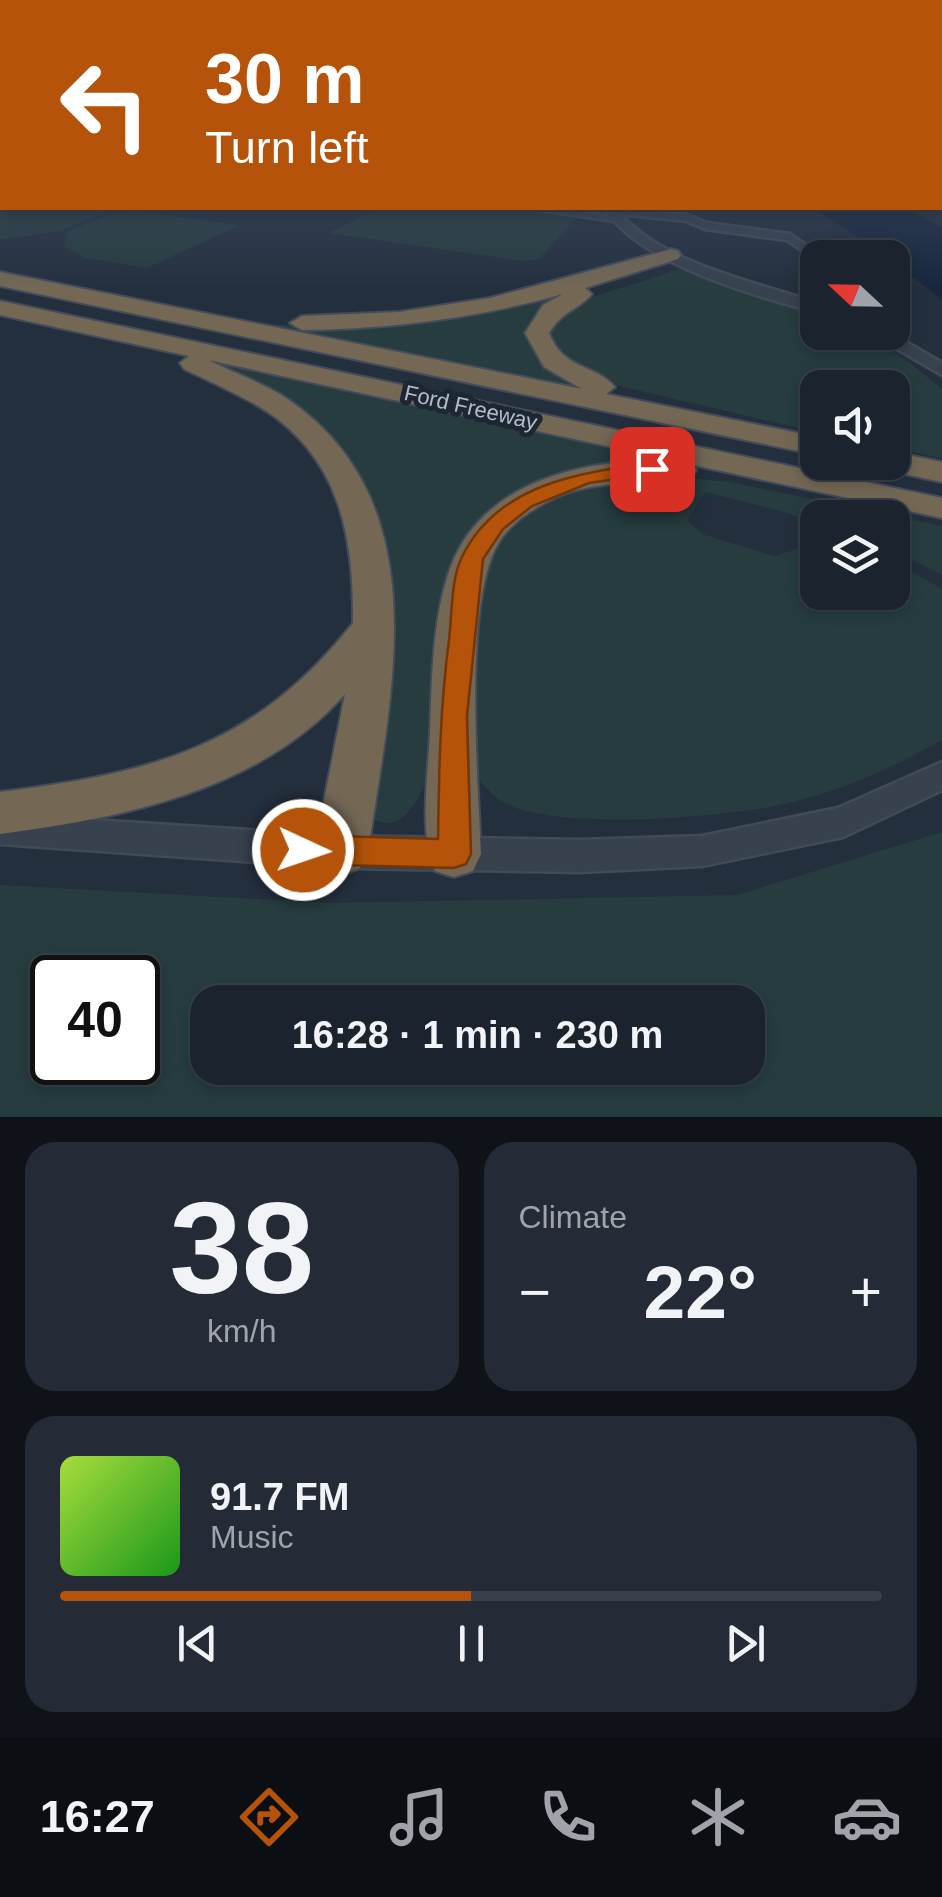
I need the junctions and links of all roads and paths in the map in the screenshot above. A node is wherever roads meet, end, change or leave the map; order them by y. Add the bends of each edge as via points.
1 (572, 210) edge
2 (611, 212) edge
3 (800, 244) edge
4 (680, 258) junction
5 (0, 279) edge
6 (89, 297) junction
7 (800, 301) edge
8 (6, 309) edge
9 (907, 350) edge
10 (942, 370) edge
11 (718, 424) junction
12 (800, 442) edge
13 (910, 466) edge
14 (942, 472) edge
15 (855, 492) junction
16 (942, 508) edge
17 (375, 624) junction
18 (942, 775) edge
19 (0, 813) edge
20 (0, 829) edge
21 (341, 852) junction
22 (454, 854) junction

1 - 2 street
2 - 3 street via 688,218
2 - 4 street via 627,231
4 - 6 highway via 495,307 410,320 262,320
4 - 7 street
4 - 11 highway via 567,299 544,317 537,333 545,353 575,376
5 - 6 highway, Ford Freeway
6 - 11 highway, Ford Freeway
8 - 15 highway, Ford Freeway
8 - 17 highway via 178,358 274,403 334,457 357,499 373,548
9 - 10 street
11 - 12 highway, Ford Freeway
13 - 14 highway
15 - 16 highway, Ford Freeway
15 - 22 highway via 699,471 631,470 564,484 506,514 481,541 466,579 453,716
17 - 19 highway via 310,701 218,762 108,798
17 - 21 highway
18 - 22 street via 843,822 702,851
20 - 21 street
21 - 22 street

